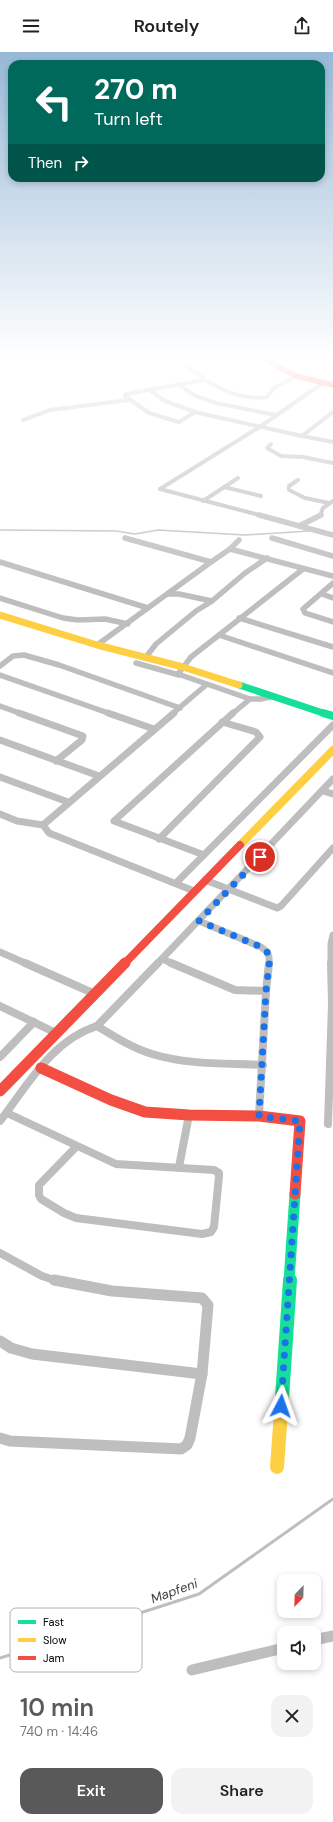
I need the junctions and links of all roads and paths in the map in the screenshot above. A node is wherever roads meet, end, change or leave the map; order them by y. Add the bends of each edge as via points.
1 (245, 436) edge
2 (302, 436) edge
3 (333, 442) edge
4 (272, 444) dead end
5 (333, 463) edge
6 (238, 478) dead end
7 (298, 480) dead end
8 (224, 487) junction
9 (261, 496) dead end
10 (203, 501) junction
11 (331, 502) edge
12 (299, 526) junction
13 (333, 535) edge
14 (125, 538) dead end
15 (272, 538) dead end
16 (239, 540) dead end
17 (230, 549) junction
18 (333, 556) edge
19 (267, 558) junction
20 (0, 562) edge
21 (211, 562) junction
22 (303, 569) junction
23 (333, 576) edge
24 (333, 583) edge
25 (168, 594) junction
26 (322, 594) junction
27 (0, 598) edge
28 (333, 598) edge
29 (212, 601) junction
30 (148, 608) junction
31 (0, 615) edge
32 (239, 618) junction
33 (333, 622) edge
34 (128, 624) junction
35 (219, 635) junction
36 (97, 645) junction
37 (333, 646) edge
38 (146, 657) junction
39 (136, 664) dead end
40 (0, 666) edge
41 (183, 667) junction
42 (333, 673) edge
43 (0, 675) edge
44 (179, 676) junction
45 (206, 685) junction
46 (274, 696) junction
47 (250, 699) junction
48 (0, 706) edge
49 (180, 708) junction
50 (333, 716) edge
51 (222, 722) junction
52 (333, 725) edge
53 (154, 729) junction
54 (0, 740) edge
55 (331, 755) edge
56 (56, 762) junction
57 (99, 776) junction
58 (0, 777) edge
59 (333, 779) edge
60 (323, 791) junction
61 (333, 794) edge
62 (68, 802) junction
63 (0, 814) edge
64 (43, 825) junction
65 (159, 839) junction
66 (333, 848) edge
67 (204, 855) junction
68 (205, 880) junction
69 (176, 884) junction
70 (228, 890) junction
71 (194, 892) junction
72 (199, 921) junction
73 (333, 935) edge
74 (0, 952) edge
75 (162, 959) junction
76 (266, 991) junction
77 (95, 994) junction
78 (0, 1006) edge
79 (34, 1022) junction
80 (97, 1026) junction
81 (56, 1033) junction
82 (0, 1057) edge
83 (263, 1065) junction
84 (41, 1068) junction
85 (0, 1090) edge
86 (7, 1113) junction
87 (189, 1115) junction
88 (259, 1116) junction
89 (0, 1121) edge
90 (328, 1124) dead end
91 (77, 1146) junction
92 (179, 1167) junction
93 (0, 1253) edge
94 (0, 1341) edge
95 (202, 1374) junction
96 (0, 1438) edge
97 (277, 1468) dead end
98 (333, 1636) edge
99 (321, 1639) edge
100 (277, 1650) edge
101 (192, 1670) dead end

1 - 10 street via 160,489
2 - 3 street
4 - 5 street via 267,448 277,455
6 - 8 street
7 - 11 street via 289,486 289,490 305,498
8 - 9 street
8 - 10 street
10 - 12 street
11 - 12 street via 323,508 320,516
12 - 13 street
14 - 21 street
15 - 18 street
16 - 17 street
17 - 19 street
17 - 21 street
19 - 22 street
19 - 29 street
20 - 30 street
21 - 25 street
22 - 23 street
22 - 32 street
24 - 26 street
25 - 29 street
25 - 30 street
26 - 28 street
26 - 33 street via 315,597 303,611
27 - 34 street via 63,618 105,619
29 - 38 street via 156,644
30 - 34 street
31 - 36 street
32 - 35 street
32 - 37 street
34 - 36 street
35 - 41 street via 191,657
35 - 42 street
36 - 38 street
38 - 41 street
39 - 44 street
40 - 49 street via 13,656 24,655
41 - 44 street via 178,673
41 - 46 street
43 - 53 street
44 - 45 street
45 - 47 street
45 - 49 street
46 - 47 street
46 - 50 street
47 - 51 street
48 - 56 street via 82,736 82,740
49 - 53 street
51 - 65 street via 256,732 261,736
51 - 65 street via 114,821
52 - 67 street
53 - 57 street
54 - 56 street
55 - 68 street
56 - 57 street
57 - 62 street
58 - 62 street
59 - 60 street
60 - 61 street
60 - 70 street
62 - 64 street
63 - 64 street via 18,821
64 - 69 street via 49,833
65 - 67 street
66 - 70 street via 277,908
67 - 69 street
68 - 70 street
68 - 71 street
69 - 71 street
70 - 72 street
71 - 77 street
72 - 75 street
72 - 76 street via 261,947 267,952 270,957
73 - 90 street
74 - 77 street
75 - 76 street via 236,990
75 - 80 street
76 - 83 street
77 - 81 street
78 - 79 street
79 - 81 street
79 - 82 street
80 - 83 street via 123,1041 160,1056 179,1060
80 - 84 street via 86,1027 76,1033
81 - 85 street
83 - 88 street
84 - 86 street
84 - 87 street via 111,1100 145,1112
86 - 89 street
86 - 91 street
87 - 88 street
87 - 92 street
88 - 97 street via 300,1121
91 - 92 street via 116,1164
91 - 92 street via 39,1185 41,1199 64,1214 76,1218 207,1234 212,1232 219,1173 209,1168
93 - 95 street via 42,1276 57,1281 112,1291 202,1298 208,1305
94 - 95 street via 11,1348 32,1354
95 - 96 street via 190,1438 187,1445 181,1449 10,1441
98 - 99 street
100 - 101 street

